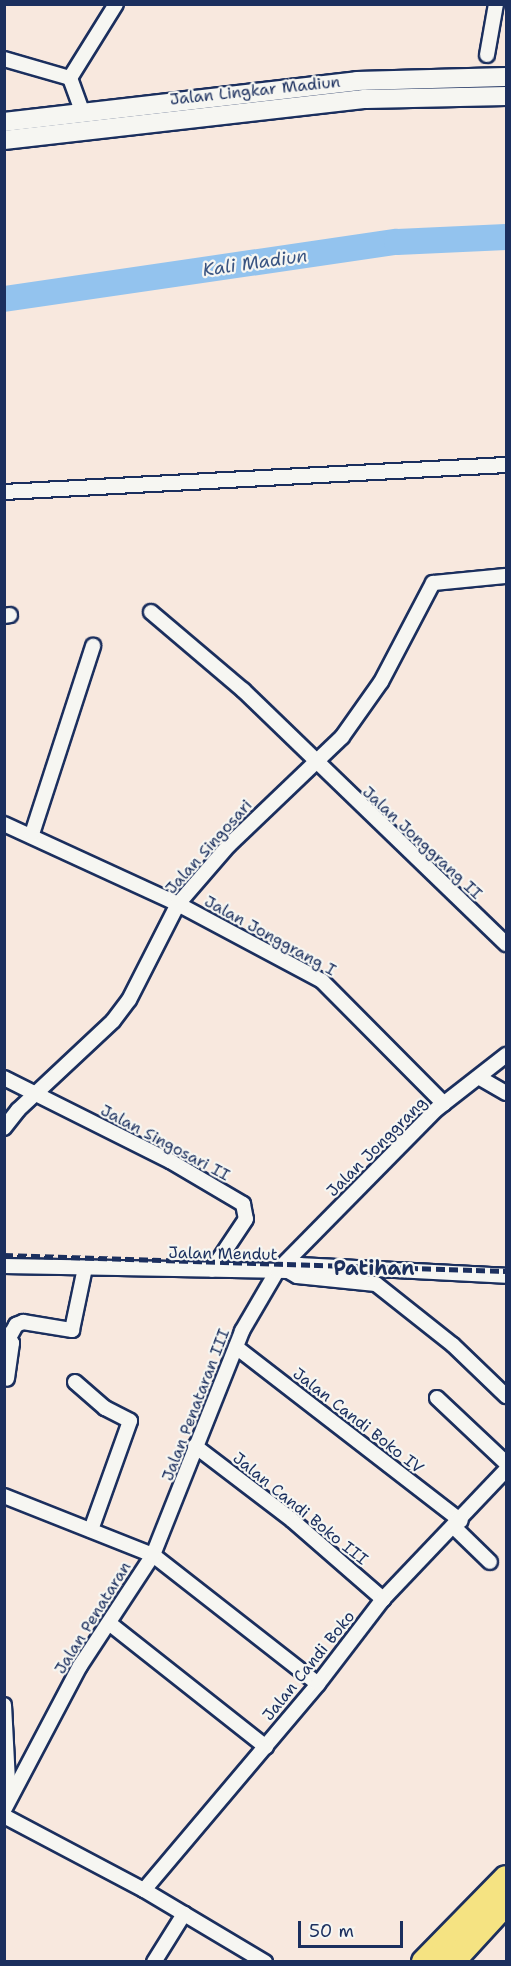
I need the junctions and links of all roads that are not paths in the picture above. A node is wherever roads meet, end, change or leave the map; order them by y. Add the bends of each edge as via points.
1 (116, 4) edge
2 (496, 4) edge
3 (488, 56) dead end
4 (4, 59) edge
5 (507, 77) edge
6 (70, 78) junction
7 (507, 96) edge
8 (82, 111) junction
9 (141, 113) junction
10 (4, 122) edge
11 (4, 140) edge
12 (507, 465) edge
13 (4, 492) edge
14 (507, 576) edge
15 (151, 612) dead end
16 (93, 646) dead end
17 (316, 765) junction
18 (4, 824) edge
19 (32, 834) junction
20 (178, 904) junction
21 (507, 944) edge
22 (507, 1055) edge
23 (480, 1077) junction
24 (4, 1078) edge
25 (507, 1092) edge
26 (36, 1094) junction
27 (444, 1104) junction
28 (4, 1128) edge
29 (4, 1266) edge
30 (85, 1268) junction
31 (212, 1270) junction
32 (382, 1270) junction
33 (283, 1271) junction
34 (340, 1273) junction
35 (507, 1276) edge
36 (376, 1284) junction
37 (7, 1335) edge
38 (236, 1347) junction
39 (7, 1379) dead end
40 (75, 1382) dead end
41 (507, 1396) edge
42 (437, 1398) dead end
43 (195, 1446) junction
44 (507, 1463) edge
45 (507, 1470) edge
46 (4, 1496) edge
47 (458, 1524) junction
48 (91, 1530) junction
49 (153, 1555) junction
50 (490, 1562) dead end
51 (383, 1599) junction
52 (109, 1623) junction
53 (318, 1684) junction
54 (4, 1705) edge
55 (266, 1747) junction
56 (7, 1805) edge
57 (4, 1816) edge
58 (144, 1890) junction
59 (505, 1890) edge
60 (184, 1914) junction
61 (154, 1962) edge
62 (265, 1962) edge
63 (424, 1962) edge
64 (452, 1962) edge

1 - 6 street
2 - 3 street
4 - 6 street
5 - 9 main road, Jalan Lingkar Madiun via 357,81
6 - 8 street
7 - 9 main road, Jalan Lingkar Madiun via 366,99
8 - 9 main road, Jalan Lingkar Madiun
8 - 10 main road, Jalan Lingkar Madiun
9 - 11 main road, Jalan Lingkar Madiun
12 - 13 street
14 - 17 street, Jalan Singosari via 433,583 365,708
15 - 17 street, Jalan Jonggrang II via 243,690
16 - 19 street
17 - 20 street, Jalan Singosari via 229,845
17 - 21 street, Jalan Jonggrang II
18 - 19 street, Jalan Jonggrang I
19 - 20 street, Jalan Jonggrang I
20 - 26 street, Jalan Singosari via 129,1000 113,1021
20 - 27 street, Jalan Jonggrang I via 331,987
22 - 23 street, Jalan Jonggrang
23 - 25 street
23 - 27 street, Jalan Jonggrang
24 - 26 street
26 - 28 street, Jalan Singosari
26 - 31 street, Jalan Singosari II via 170,1161 243,1204 246,1219
27 - 33 street, Jalan Jonggrang
29 - 30 street, Jalan Mendut
30 - 31 street, Jalan Mendut
30 - 37 street via 72,1330 23,1322
31 - 33 street, Jalan Mendut
32 - 34 street
32 - 35 street
32 - 36 street
33 - 34 street, Jalan Mendut
33 - 38 street, Jalan Penataran III
34 - 36 street, Jalan Mendut
36 - 41 street via 453,1345
37 - 39 street
38 - 43 street, Jalan Penataran III
38 - 47 street, Jalan Candi Boko IV
40 - 48 street via 87,1395 130,1421
42 - 44 street
43 - 49 street, Jalan Penataran III
43 - 51 street, Jalan Candi Boko III via 292,1520
45 - 47 street, Jalan Candi Boko
46 - 48 street, Jalan Penataran
47 - 50 street, Jalan Candi Boko IV
47 - 51 street, Jalan Candi Boko
48 - 49 street, Jalan Penataran
49 - 52 street, Jalan Penataran
49 - 53 street
51 - 53 street, Jalan Candi Boko
52 - 55 street
52 - 56 street, Jalan Penataran via 80,1666
53 - 55 street, Jalan Candi Boko
54 - 56 street
55 - 58 street, Jalan Candi Boko
57 - 58 street
58 - 60 street
59 - 63 highway
59 - 64 highway
60 - 61 street
60 - 62 street

